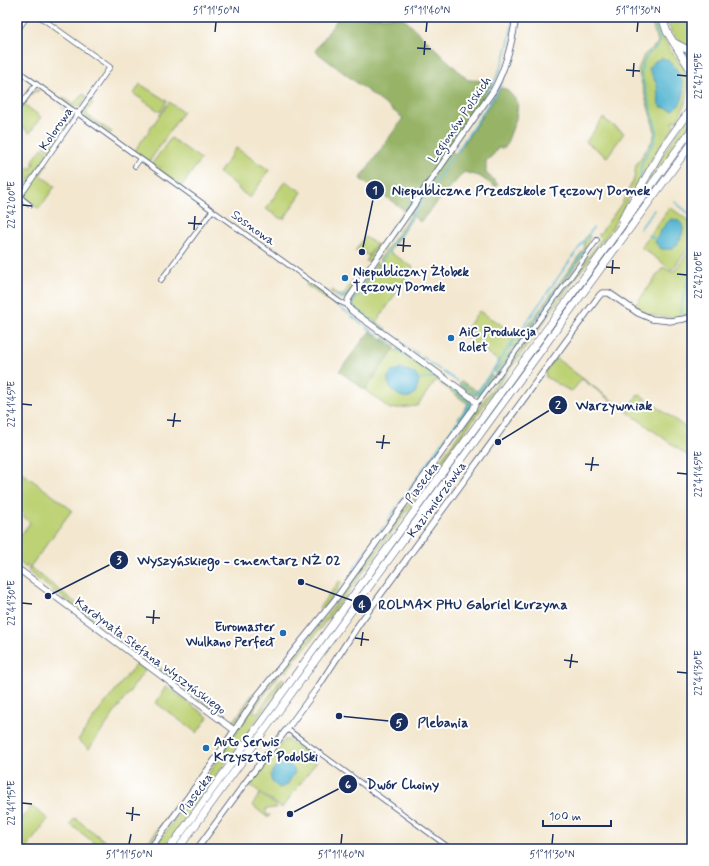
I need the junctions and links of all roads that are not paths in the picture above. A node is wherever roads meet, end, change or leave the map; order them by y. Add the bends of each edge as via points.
1 (27, 17) edge
2 (40, 17) edge
3 (516, 17) edge
4 (662, 17) edge
5 (17, 31) edge
6 (673, 42) junction
7 (692, 52) edge
8 (17, 70) edge
9 (692, 72) edge
10 (36, 84) junction
11 (692, 103) edge
12 (692, 107) edge
13 (17, 110) edge
14 (77, 114) junction
15 (680, 123) junction
16 (692, 129) edge
17 (692, 142) edge
18 (140, 159) junction
19 (135, 166) dead end
20 (18, 199) edge
21 (30, 204) dead end
22 (212, 211) junction
23 (597, 240) dead end
24 (597, 261) junction
25 (161, 280) dead end
26 (347, 305) junction
27 (692, 316) edge
28 (476, 403) junction
29 (17, 568) edge
30 (287, 729) junction
31 (234, 730) junction
32 (150, 849) edge
33 (170, 849) edge
34 (178, 849) edge
35 (197, 849) edge
36 (451, 849) edge

1 - 5 street
2 - 14 street, Kolorowa via 110,68
3 - 26 street, Legionów Polskich via 509,53 493,91 349,298
4 - 6 highway via 664,27
6 - 7 highway
6 - 9 highway
8 - 10 street, Sosnowa
10 - 13 street
10 - 14 street, Sosnowa
11 - 15 highway
12 - 15 highway
14 - 18 street, Sosnowa
14 - 20 street, Kolorowa
15 - 24 highway
16 - 24 highway, Piasecka
17 - 34 highway, Piasecka
18 - 19 street
18 - 22 street, Sosnowa
20 - 21 street
22 - 25 street
22 - 26 street, Sosnowa
23 - 28 street
24 - 33 highway, Piasecka
26 - 28 street, Sosnowa
27 - 30 street, Kazimierzówka via 670,321 652,319 638,313 609,293 602,293 380,594
28 - 31 street via 334,601 266,683
29 - 31 street, Kardynała Stefana Wyszyńskiego
30 - 35 street
30 - 36 street
31 - 32 street

